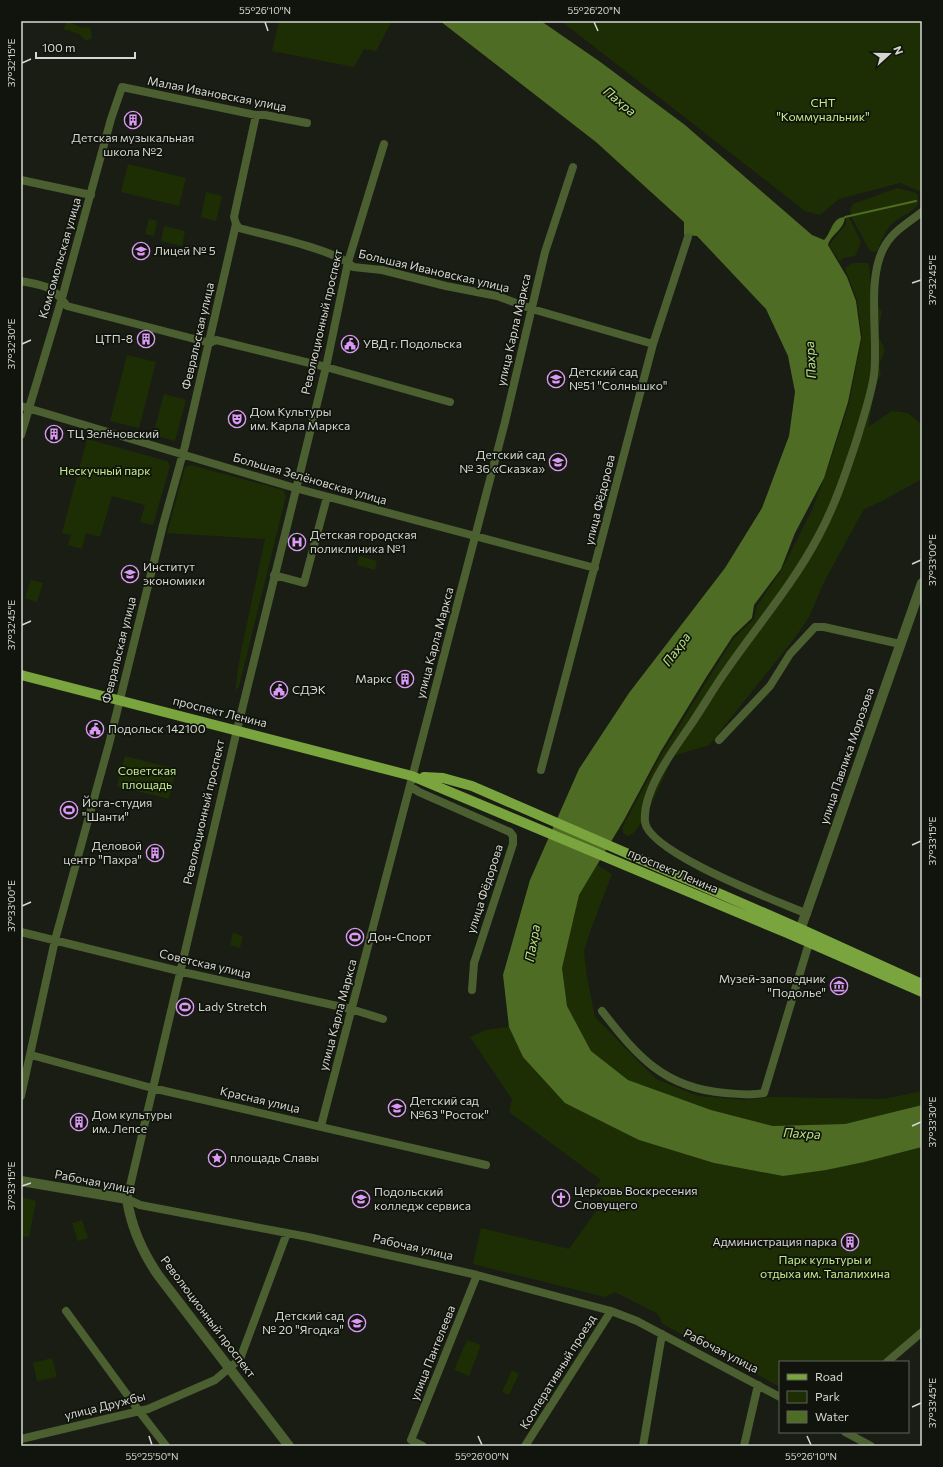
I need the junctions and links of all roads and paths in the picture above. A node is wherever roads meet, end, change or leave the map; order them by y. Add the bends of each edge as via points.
1 (122, 87) joint
2 (256, 115) junction
3 (307, 123) dead end
4 (384, 144) dead end
5 (573, 167) dead end
6 (21, 180) edge
7 (91, 195) junction
8 (922, 212) edge
9 (236, 224) junction
10 (688, 237) dead end
11 (348, 262) junction
12 (21, 281) edge
13 (62, 298) junction
14 (532, 309) junction
15 (210, 343) junction
16 (653, 344) junction
17 (326, 367) junction
18 (450, 402) dead end
19 (25, 407) edge
20 (21, 435) edge
21 (183, 454) junction
22 (295, 488) junction
23 (327, 497) junction
24 (476, 536) junction
25 (595, 568) junction
26 (274, 575) junction
27 (922, 583) edge
28 (900, 644) junction
29 (21, 675) edge
30 (119, 700) junction
31 (237, 730) junction
32 (718, 740) dead end
33 (541, 770) dead end
34 (412, 776) junction
35 (411, 787) junction
36 (807, 914) junction
37 (21, 932) edge
38 (800, 933) junction
39 (55, 940) junction
40 (809, 943) junction
41 (179, 971) junction
42 (922, 984) edge
43 (472, 990) dead end
44 (922, 992) edge
45 (351, 1009) junction
46 (602, 1011) dead end
47 (383, 1019) dead end
48 (31, 1055) junction
49 (152, 1088) junction
50 (21, 1096) edge
51 (321, 1126) junction
52 (486, 1165) dead end
53 (21, 1181) edge
54 (127, 1199) junction
55 (287, 1232) junction
56 (477, 1275) junction
57 (66, 1311) dead end
58 (611, 1311) junction
59 (922, 1332) edge
60 (662, 1334) junction
61 (888, 1361) edge
62 (230, 1368) junction
63 (758, 1385) junction
64 (779, 1396) edge
65 (139, 1411) junction
66 (847, 1433) edge
67 (21, 1439) edge
68 (166, 1446) edge
69 (289, 1446) edge
70 (424, 1446) edge
71 (525, 1446) edge
72 (643, 1446) edge
73 (744, 1446) edge
74 (871, 1446) edge

1 - 2 street, Малая Ивановская улица
1 - 7 street, Комсомольская улица
2 - 3 street, Малая Ивановская улица
2 - 9 street, Февральская улица via 234,217
4 - 11 street, Революционный проспект
5 - 14 street, улица Карла Маркса via 545,252
6 - 7 street
7 - 13 street, Комсомольская улица
8 - 36 street via 896,232 886,243 882,253 876,274 874,374 863,420 843,482 819,537 665,764 651,790 645,813 646,824 651,834 692,863
9 - 11 street, Большая Ивановская улица via 239,228 331,253
9 - 15 street, Февральская улица
10 - 16 street, улица Фёдорова
11 - 14 street, Большая Ивановская улица via 353,267 382,270 497,296
11 - 17 street, Революционный проспект
12 - 13 street via 50,288
13 - 15 street via 67,306
13 - 19 street, Комсомольская улица
14 - 16 street, Большая Ивановская улица
14 - 24 street, улица Карла Маркса
15 - 17 street via 216,340
15 - 21 street, Февральская улица
16 - 25 street, улица Фёдорова
17 - 18 street
17 - 22 street, Революционный проспект
19 - 20 street, Комсомольская улица
19 - 21 street, Большая Зелёновская улица
21 - 22 street, Большая Зелёновская улица
21 - 30 street, Февральская улица
22 - 23 street, Большая Зелёновская улица
22 - 26 street, Революционный проспект
23 - 24 street, Большая Зелёновская улица
23 - 26 street via 304,583
24 - 25 street, Большая Зелёновская улица
24 - 34 street, улица Карла Маркса
25 - 33 street, улица Фёдорова
26 - 31 street, Революционный проспект
27 - 28 street, улица Павлика Морозова
28 - 32 street via 815,627 790,654 770,686
28 - 36 street, улица Павлика Морозова
29 - 30 main road, проспект Ленина
30 - 31 main road, проспект Ленина
30 - 39 street, Февральская улица
31 - 34 main road, проспект Ленина
31 - 41 street, Революционный проспект
34 - 35 street, улица Карла Маркса
34 - 38 main road, проспект Ленина via 697,895
34 - 38 main road, проспект Ленина via 443,778 472,786 705,888
35 - 43 street, улица Фёдорова via 510,832 513,836 474,962
35 - 45 street, улица Карла Маркса
36 - 38 street, улица Павлика Морозова
37 - 39 street, Советская улица
38 - 40 main road, проспект Ленина
38 - 42 main road, проспект Ленина
39 - 41 street, Советская улица
39 - 48 street, Февральская улица
40 - 44 main road, проспект Ленина
40 - 46 street via 764,1093 753,1096 702,1091 662,1075 624,1040
41 - 45 street, Советская улица
41 - 49 street, Революционный проспект
45 - 47 street, Советская улица
45 - 51 street, улица Карла Маркса
48 - 49 street, Красная улица
48 - 50 street, Февральская улица
49 - 51 street, Красная улица
49 - 54 street, Революционный проспект
51 - 52 street, Красная улица
53 - 54 street, Рабочая улица
54 - 55 street, Рабочая улица via 140,1204
54 - 62 street, Революционный проспект via 132,1223 152,1266
55 - 56 street, Рабочая улица
55 - 62 street, улица Дружбы via 240,1358
56 - 58 street, Рабочая улица
56 - 70 street, улица Пантелеева via 411,1440
57 - 65 street
58 - 60 street, Рабочая улица
58 - 71 street, Кооперативный проезд
59 - 61 street
60 - 63 street, Рабочая улица
60 - 72 street
62 - 65 street, улица Дружбы via 215,1380
62 - 69 street, Революционный проспект
63 - 64 street, Рабочая улица
63 - 73 street
65 - 67 street, улица Дружбы
65 - 68 street
66 - 74 street

